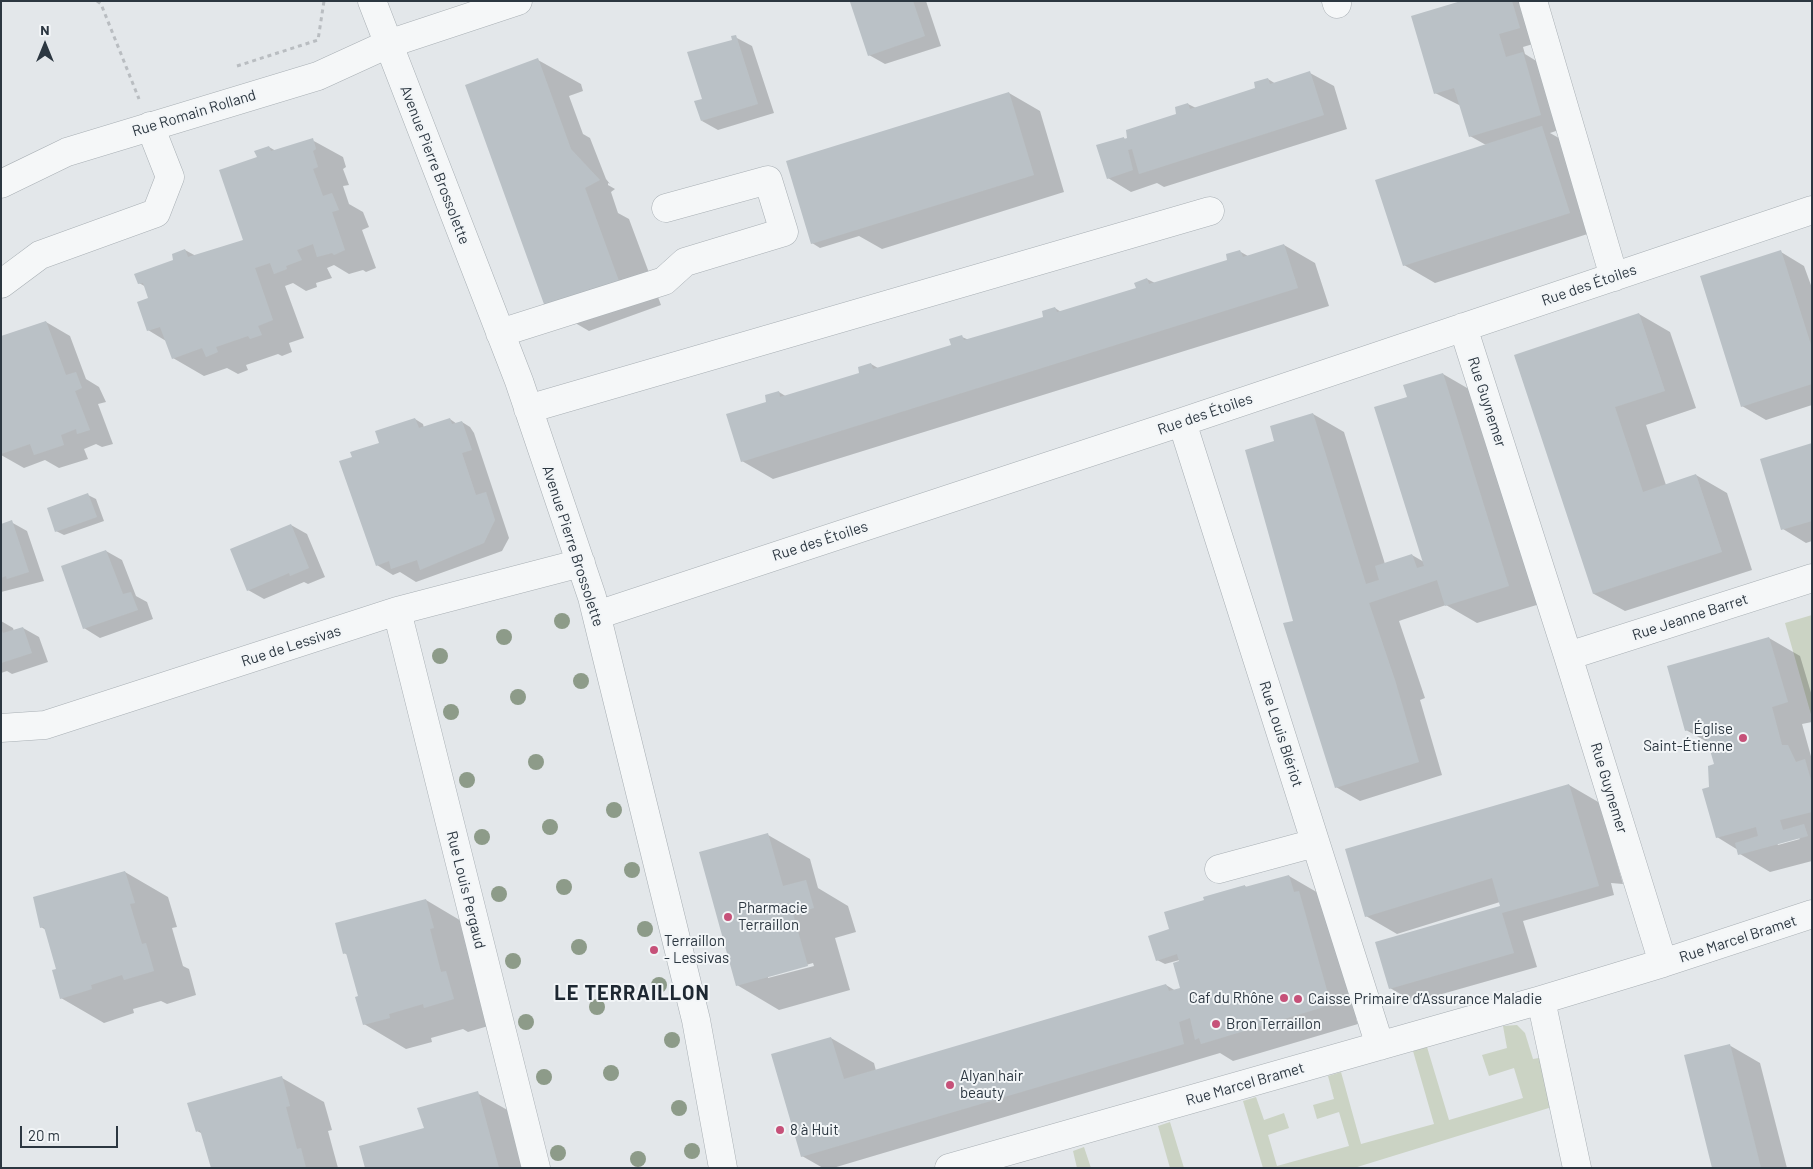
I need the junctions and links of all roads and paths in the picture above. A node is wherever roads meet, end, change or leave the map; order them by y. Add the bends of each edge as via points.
1 (97, 1) edge
2 (372, 1) edge
3 (518, 1) edge
4 (1533, 1) edge
5 (101, 3) edge
6 (388, 44) junction
7 (150, 126) junction
8 (1, 184) edge
9 (666, 208) dead end
10 (1812, 210) edge
11 (1210, 211) dead end
12 (1614, 276) junction
13 (1, 284) edge
14 (1463, 327) junction
15 (500, 333) junction
16 (528, 409) junction
17 (1182, 422) junction
18 (581, 563) junction
19 (1812, 578) edge
20 (397, 611) junction
21 (596, 614) junction
22 (1568, 656) junction
23 (1, 728) edge
24 (1315, 843) junction
25 (1219, 869) dead end
26 (1812, 914) edge
27 (1663, 964) junction
28 (1541, 1000) junction
29 (1380, 1046) junction
30 (536, 1168) edge
31 (723, 1168) edge
32 (949, 1168) edge
33 (1577, 1168) edge

1 - 5 path
2 - 6 street, Avenue Pierre Brossolette
3 - 6 street, Rue Romain Rolland
4 - 12 street
5 - 7 path
6 - 7 street, Rue Romain Rolland via 318,76
6 - 15 street, Avenue Pierre Brossolette
7 - 8 street, Rue Romain Rolland via 67,152
7 - 13 street via 170,178 156,213 40,255
9 - 15 street via 768,180 784,232 685,262 664,281
10 - 12 street, Rue des Étoiles
11 - 16 street
12 - 14 street, Rue des Étoiles
14 - 17 street, Rue des Étoiles
14 - 22 street, Rue Guynemer
15 - 16 street, Avenue Pierre Brossolette
16 - 18 street, Avenue Pierre Brossolette
17 - 21 street, Rue des Étoiles
17 - 24 street, Rue Louis Blériot
18 - 20 street, Rue de Lessivas
18 - 21 street, Avenue Pierre Brossolette
19 - 22 street, Rue Jeanne Barret
20 - 23 street, Rue de Lessivas via 45,724
20 - 30 street, Rue Louis Pergaud
21 - 31 street, Avenue Pierre Brossolette via 696,1020
22 - 27 street, Rue Guynemer
24 - 25 street
24 - 29 street, Rue Louis Blériot
26 - 27 street, Rue Marcel Bramet
27 - 28 street
28 - 29 street, Rue Marcel Bramet
28 - 33 street
29 - 32 street, Rue Marcel Bramet

